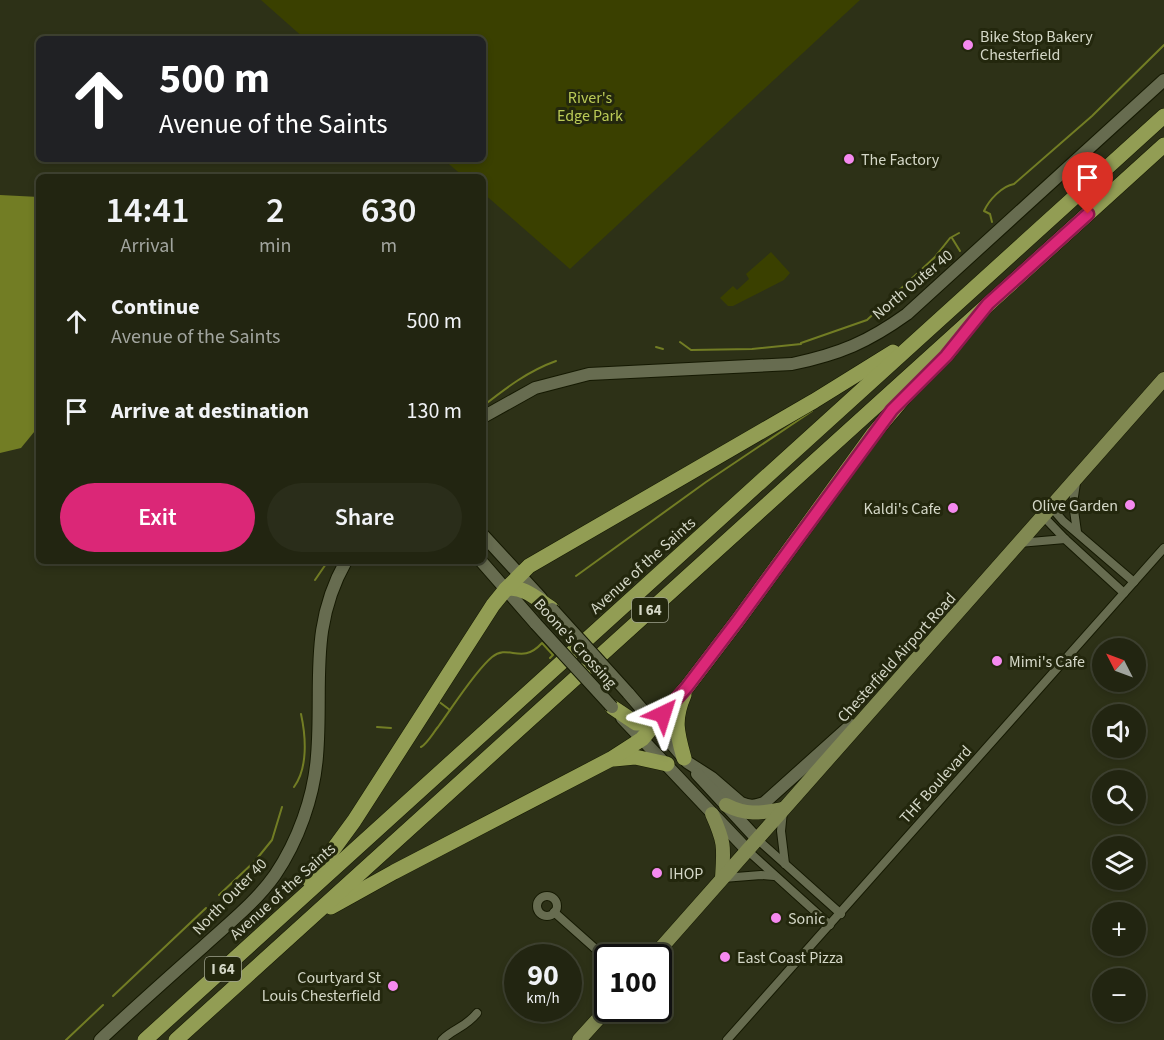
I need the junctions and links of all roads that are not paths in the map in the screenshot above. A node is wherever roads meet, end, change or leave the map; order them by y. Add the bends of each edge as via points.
1 (1164, 80) edge
2 (1164, 116) edge
3 (1164, 145) edge
4 (988, 304) junction
5 (926, 332) junction
6 (1164, 379) edge
7 (486, 415) edge
8 (1077, 478) junction
9 (1045, 512) junction
10 (1077, 533) junction
11 (486, 538) edge
12 (1065, 539) junction
13 (1019, 543) junction
14 (1164, 548) edge
15 (345, 564) edge
16 (484, 564) edge
17 (520, 574) junction
18 (1134, 582) junction
19 (506, 589) junction
20 (1125, 593) junction
21 (552, 609) junction
22 (687, 687) junction
23 (875, 704) junction
24 (612, 707) junction
25 (656, 723) junction
26 (642, 739) junction
27 (612, 759) junction
28 (686, 760) junction
29 (667, 764) junction
30 (726, 805) junction
31 (783, 809) junction
32 (712, 814) junction
33 (757, 839) junction
34 (747, 850) junction
35 (785, 864) junction
36 (774, 876) junction
37 (722, 878) junction
38 (289, 909) junction
39 (554, 912) dead end
40 (840, 914) junction
41 (312, 916) junction
42 (830, 925) junction
43 (664, 944) edge
44 (594, 948) edge
45 (477, 1013) dead end
46 (595, 1022) edge
47 (100, 1040) edge
48 (145, 1040) edge
49 (176, 1040) edge
50 (442, 1040) edge
51 (579, 1040) edge
52 (728, 1040) edge

1 - 7 street, North Outer 40 via 907,314 855,346 792,364 589,375 535,388
2 - 5 highway, Avenue of the Saints / I 64
3 - 4 highway, I 64
4 - 22 highway via 946,356 892,410
4 - 41 highway, I 64
5 - 17 highway
5 - 38 highway, Avenue of the Saints / I 64
6 - 8 main road, Chesterfield Airport Road
8 - 9 main road, Chesterfield Airport Road
8 - 10 street via 1072,503
9 - 10 street
9 - 12 street
9 - 13 main road, Chesterfield Airport Road
10 - 18 street
11 - 17 street, Boone's Crossing
12 - 13 street
12 - 20 street
13 - 23 main road, Chesterfield Airport Road
14 - 18 street, THF Boulevard
15 - 47 street, North Outer 40 via 333,589 321,634 317,756 307,807 290,851 274,877 231,922
16 - 19 street, Boone's Crossing
17 - 19 highway
17 - 21 street, Boone's Crossing
18 - 20 street, THF Boulevard
19 - 21 highway via 524,590
19 - 24 street, Boone's Crossing, bridge
19 - 38 highway via 354,821
20 - 40 street, THF Boulevard
21 - 25 street, Boone's Crossing, bridge
22 - 25 highway
22 - 28 highway via 676,721
23 - 28 street via 757,806 741,803
23 - 31 main road, Chesterfield Airport Road
24 - 25 highway via 636,723
24 - 26 street, Boone's Crossing
25 - 26 highway
25 - 28 street, Boone's Crossing
26 - 27 highway
26 - 29 street, Boone's Crossing
27 - 29 highway via 635,757
27 - 41 highway
28 - 30 street, Boone's Crossing
29 - 32 street, Boone's Crossing
30 - 31 main road via 752,814
30 - 33 street, Boone's Crossing
31 - 33 main road, Chesterfield Airport Road
31 - 35 street
32 - 34 street, Boone's Crossing
32 - 37 main road via 723,838
33 - 34 main road, Chesterfield Airport Road
33 - 35 street
34 - 36 street
34 - 37 main road, Chesterfield Airport Road
35 - 40 street
36 - 37 street
36 - 42 street
37 - 43 main road, Chesterfield Airport Road
38 - 48 highway, Avenue of the Saints / I 64
39 - 44 street
40 - 42 street, THF Boulevard
41 - 49 highway, I 64
42 - 52 street, THF Boulevard
45 - 50 street
46 - 51 main road

